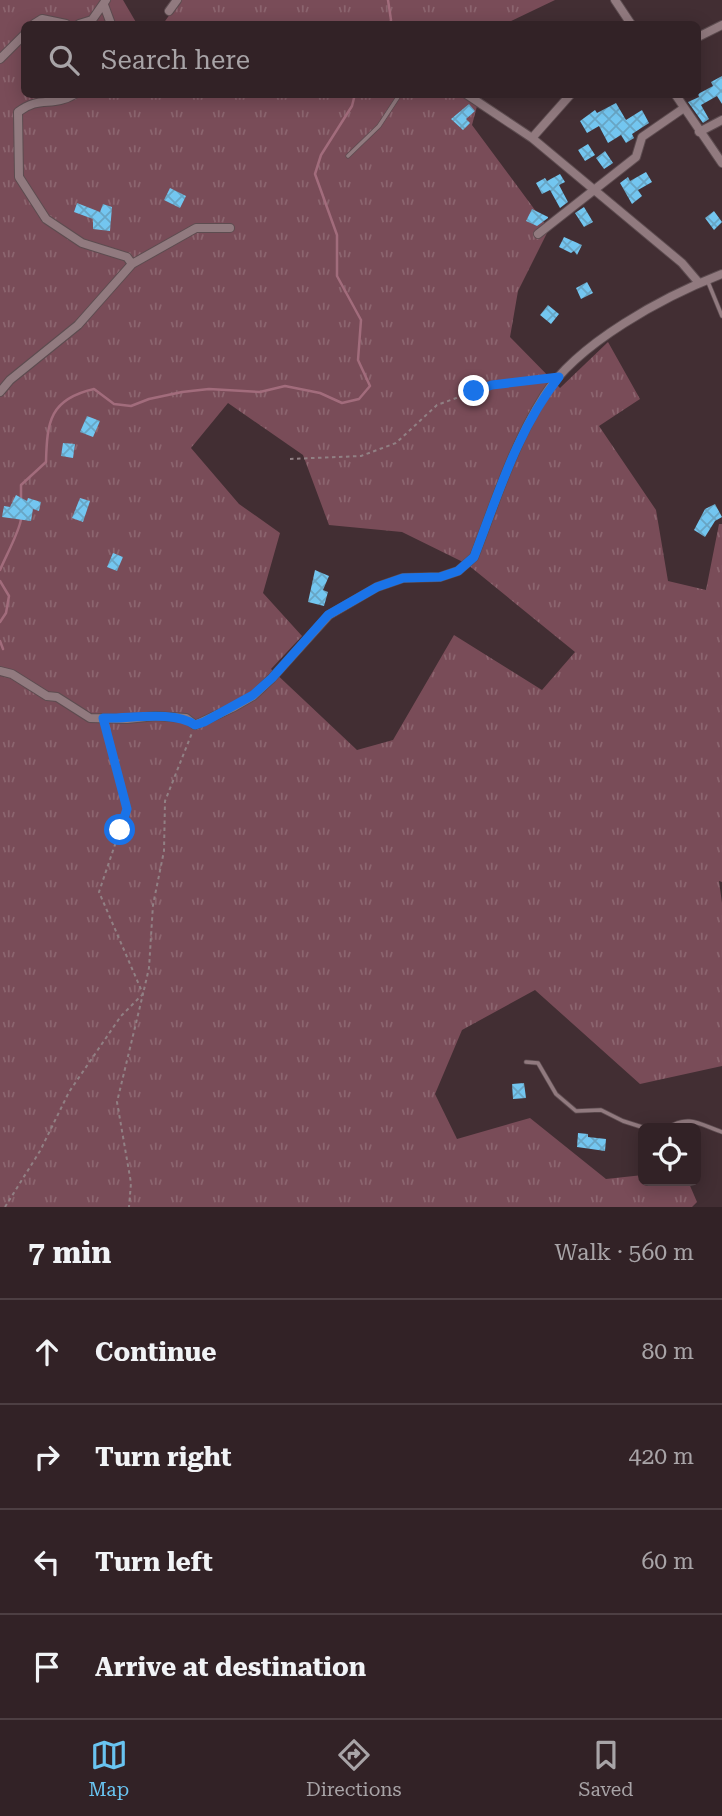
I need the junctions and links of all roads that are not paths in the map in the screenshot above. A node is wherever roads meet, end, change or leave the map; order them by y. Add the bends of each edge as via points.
1 (177, 0) edge
2 (615, 0) edge
3 (105, 3) edge
4 (169, 11) dead end
5 (89, 21) edge
6 (110, 21) edge
7 (629, 21) edge
8 (722, 25) edge
9 (701, 36) edge
10 (21, 38) edge
11 (0, 59) edge
12 (68, 98) edge
13 (397, 98) edge
14 (472, 98) edge
15 (567, 98) edge
16 (678, 98) edge
17 (684, 108) junction
18 (722, 120) edge
19 (699, 132) junction
20 (532, 138) junction
21 (348, 156) dead end
22 (722, 163) edge
23 (593, 190) junction
24 (230, 228) dead end
25 (538, 234) dead end
26 (132, 264) junction
27 (722, 274) edge
28 (703, 282) junction
29 (722, 316) edge
30 (0, 392) edge
31 (0, 671) edge
32 (526, 1062) dead end
33 (675, 1123) edge
34 (696, 1123) edge
35 (701, 1125) edge
36 (638, 1126) edge
37 (722, 1132) edge

1 - 4 street
2 - 7 street
3 - 5 street
3 - 6 street
8 - 9 street
10 - 11 street
12 - 26 street via 30,103 18,112 19,177 46,219 82,243 127,257
13 - 21 lane via 379,127
14 - 20 street
15 - 20 street
16 - 17 street
17 - 19 street
17 - 23 street via 642,137 636,157
18 - 19 street
19 - 22 street
20 - 23 street
23 - 25 street
23 - 28 street
24 - 26 street via 196,228
26 - 30 street via 78,325
27 - 28 street
28 - 29 lane
28 - 31 street via 674,293 598,342 559,377 521,435 474,557 458,571 440,577 403,578 377,587 328,615 272,678 234,707 195,725 186,718 156,716 90,718
32 - 36 lane via 538,1063 556,1094 576,1111 601,1110
33 - 34 lane
35 - 37 lane

